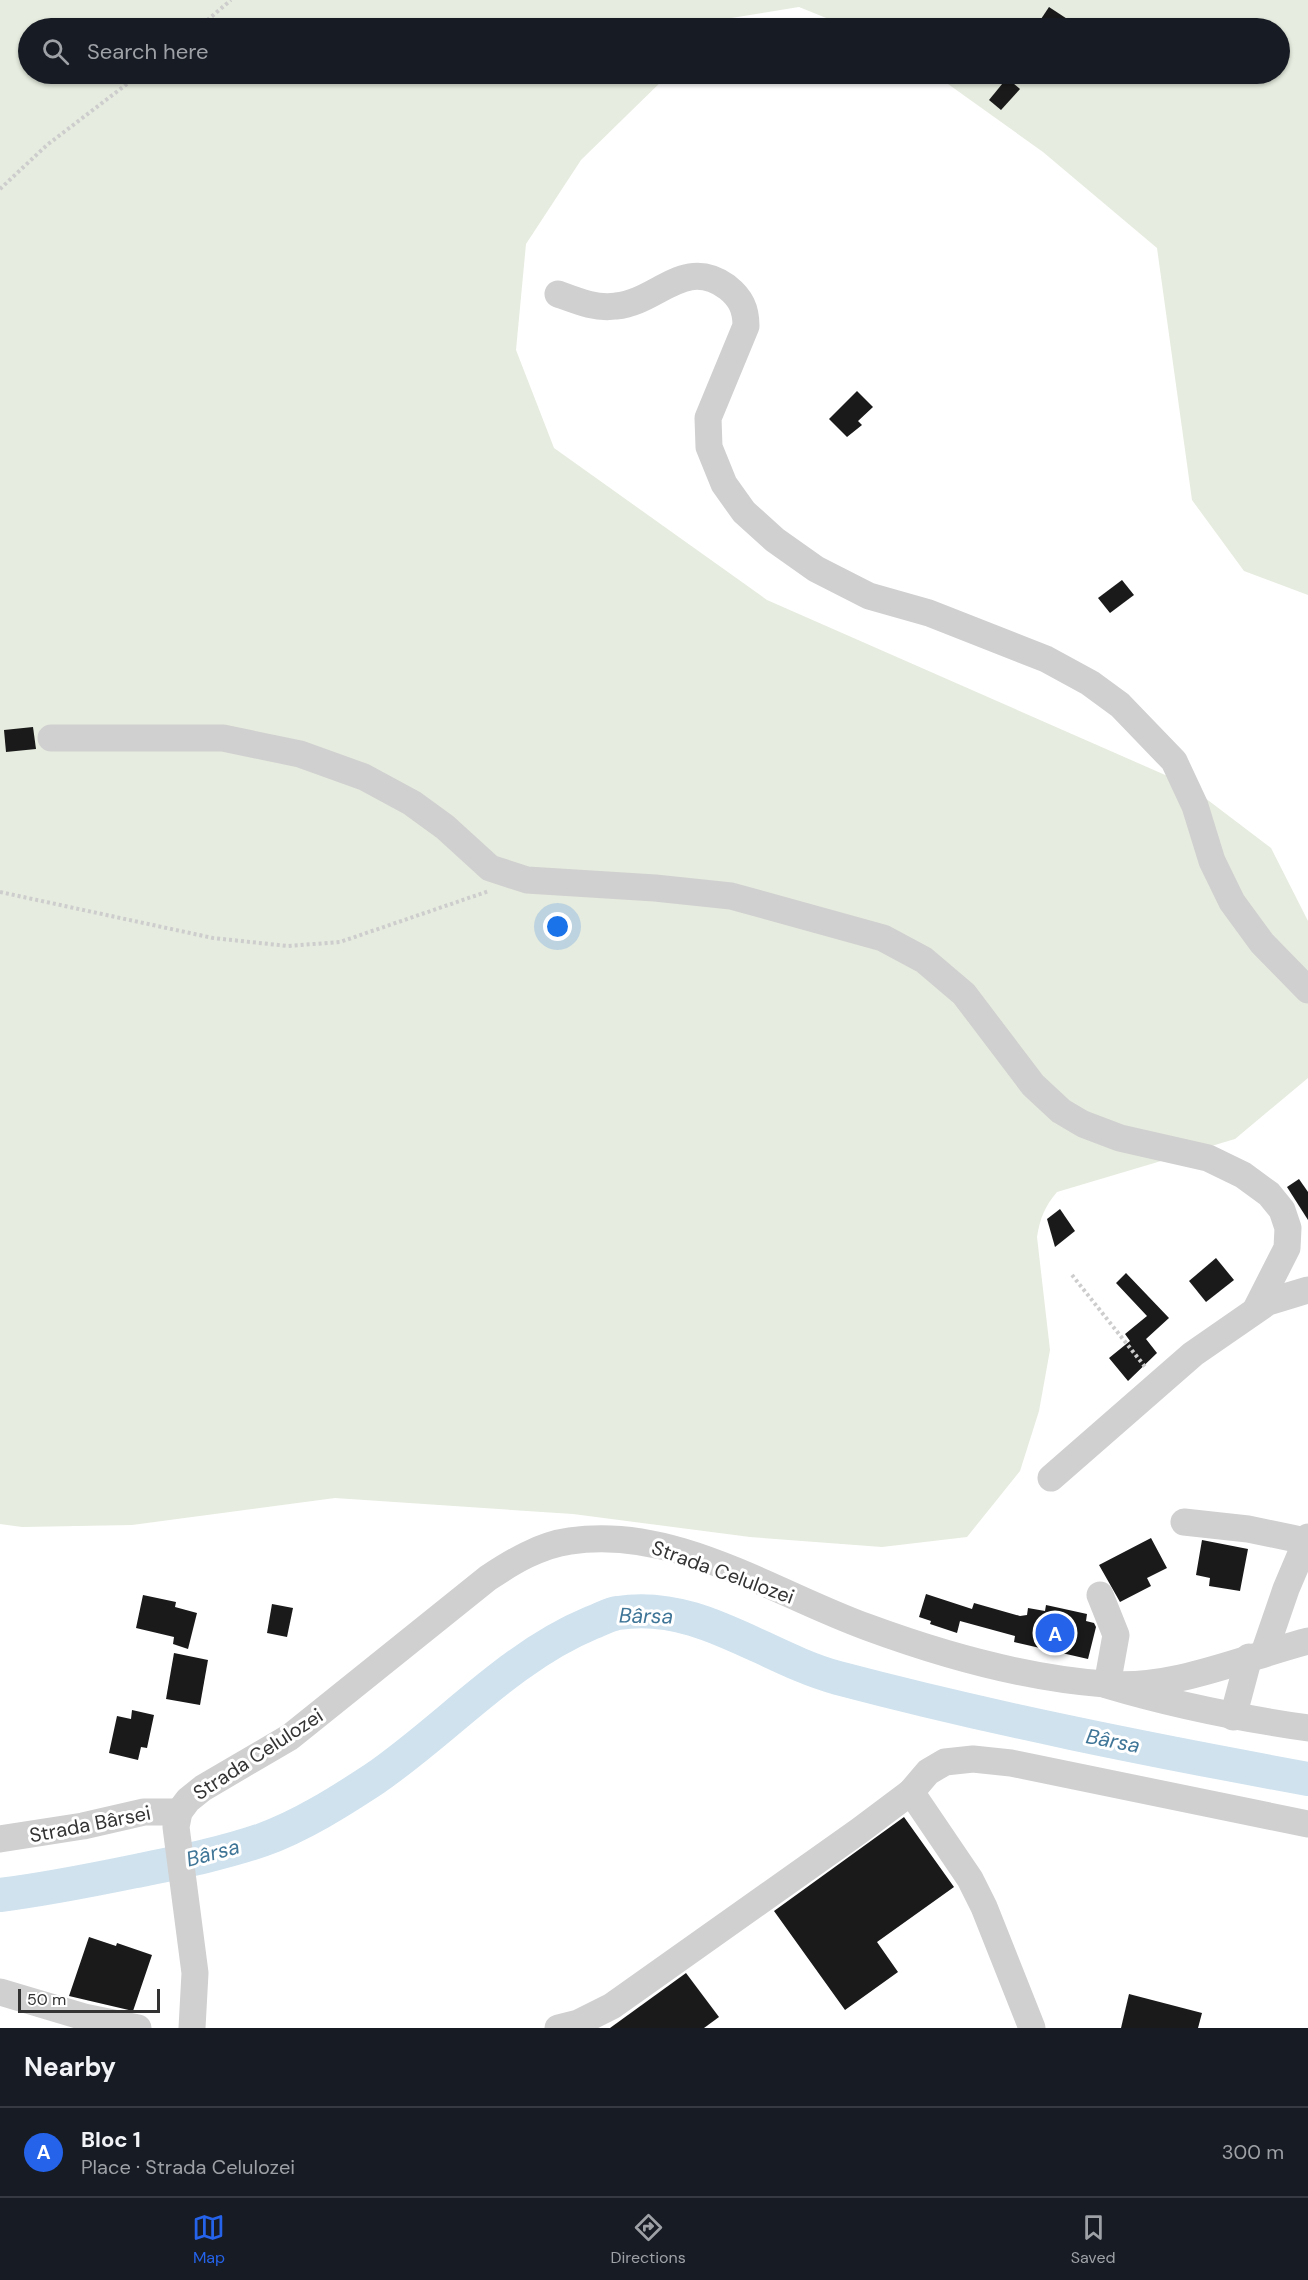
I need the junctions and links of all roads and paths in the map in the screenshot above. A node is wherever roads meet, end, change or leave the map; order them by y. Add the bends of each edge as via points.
1 (231, 0) edge
2 (210, 18) edge
3 (127, 84) edge
4 (0, 189) edge
5 (558, 294) dead end
6 (51, 738) dead end
7 (527, 880) junction
8 (0, 892) edge
9 (1308, 990) edge
10 (1072, 1275) dead end
11 (1308, 1290) edge
12 (1256, 1309) junction
13 (1157, 1382) junction
14 (1051, 1478) dead end
15 (1184, 1522) dead end
16 (1307, 1539) edge
17 (1100, 1595) dead end
18 (1308, 1641) edge
19 (1256, 1655) junction
20 (1107, 1685) junction
21 (1233, 1717) junction
22 (1308, 1728) edge
23 (911, 1792) junction
24 (178, 1819) junction
25 (1308, 1824) edge
26 (0, 1839) edge
27 (0, 1992) edge
28 (138, 2028) edge
29 (192, 2028) edge
30 (558, 2028) edge
31 (1032, 2028) edge

1 - 2 path
3 - 4 path via 47,145
5 - 9 street via 586,305 617,306 655,293 679,279 699,275 718,281 737,294 746,310 746,326 708,418 709,447 724,484 744,512 816,569 869,596 929,614 1047,659 1120,705 1174,760 1195,806 1212,861 1232,902 1262,943
6 - 7 street via 223,738 300,754 364,777 445,827 490,868
7 - 8 path via 460,899 340,942 288,946 213,938
7 - 12 street via 730,896 883,938 924,960 964,994 1033,1085 1061,1111 1120,1138 1208,1158 1243,1175 1269,1194 1282,1210 1288,1228 1287,1248
10 - 13 path
11 - 12 street
12 - 13 street
13 - 14 street
15 - 16 street
16 - 19 street
17 - 20 street via 1116,1635
18 - 19 street, Strada Celulozei
19 - 20 street, Strada Celulozei via 1169,1680
19 - 21 street
20 - 21 street, Strada Celulozei
20 - 24 street, Strada Celulozei via 1016,1672 947,1654 866,1627 675,1550 635,1540 568,1541 511,1563 488,1578 290,1737 203,1788 188,1800
21 - 22 street, Strada Celulozei
23 - 25 street via 928,1772 945,1762 973,1759 1011,1763
23 - 30 street via 612,2006
23 - 31 street via 970,1879
24 - 26 street, Strada Bârsei via 144,1812
24 - 29 street via 195,1973
27 - 28 street

